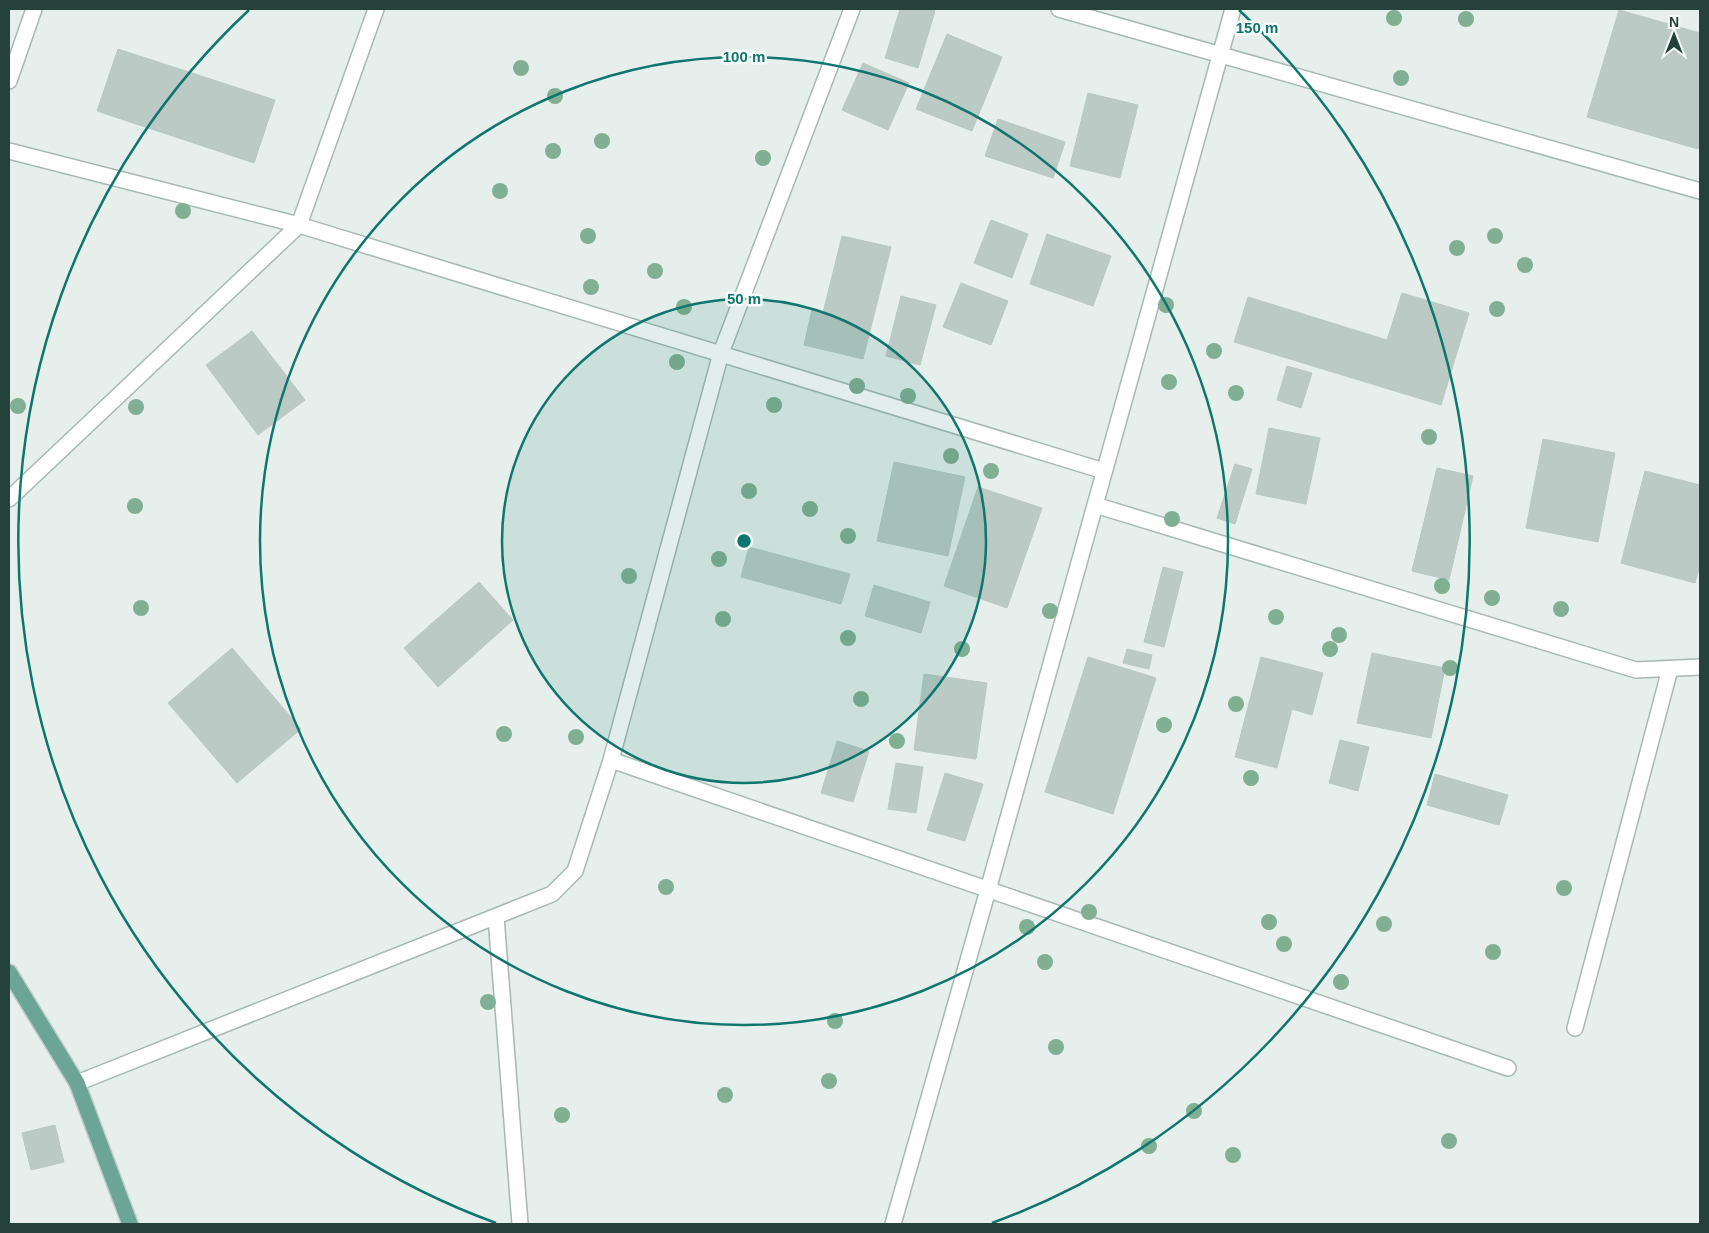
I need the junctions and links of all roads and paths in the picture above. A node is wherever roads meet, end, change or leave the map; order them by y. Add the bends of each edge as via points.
1 (34, 9) edge
2 (376, 9) edge
3 (852, 9) edge
4 (1059, 9) edge
5 (1234, 9) edge
6 (1221, 54) junction
7 (9, 82) edge
8 (9, 151) edge
9 (1700, 191) edge
10 (299, 225) junction
11 (721, 353) junction
12 (1104, 470) junction
13 (9, 499) edge
14 (1095, 505) junction
15 (1700, 667) edge
16 (1670, 669) junction
17 (610, 760) junction
18 (988, 890) junction
19 (496, 917) junction
20 (9, 972) edge
21 (1575, 1028) dead end
22 (1508, 1068) dead end
23 (77, 1084) junction
24 (130, 1224) edge
25 (520, 1224) edge
26 (893, 1224) edge

1 - 7 street
2 - 10 street
3 - 11 street
4 - 6 street
5 - 6 street
6 - 9 street
6 - 12 street
8 - 10 street
10 - 11 street
10 - 13 street
11 - 12 street
11 - 17 street
12 - 14 street
14 - 16 street via 1636,670
14 - 18 street
15 - 16 street
16 - 21 street
17 - 18 street
17 - 19 street via 574,872 552,894
18 - 22 street
18 - 26 street
19 - 23 street
19 - 25 street
20 - 23 main road
23 - 24 main road

